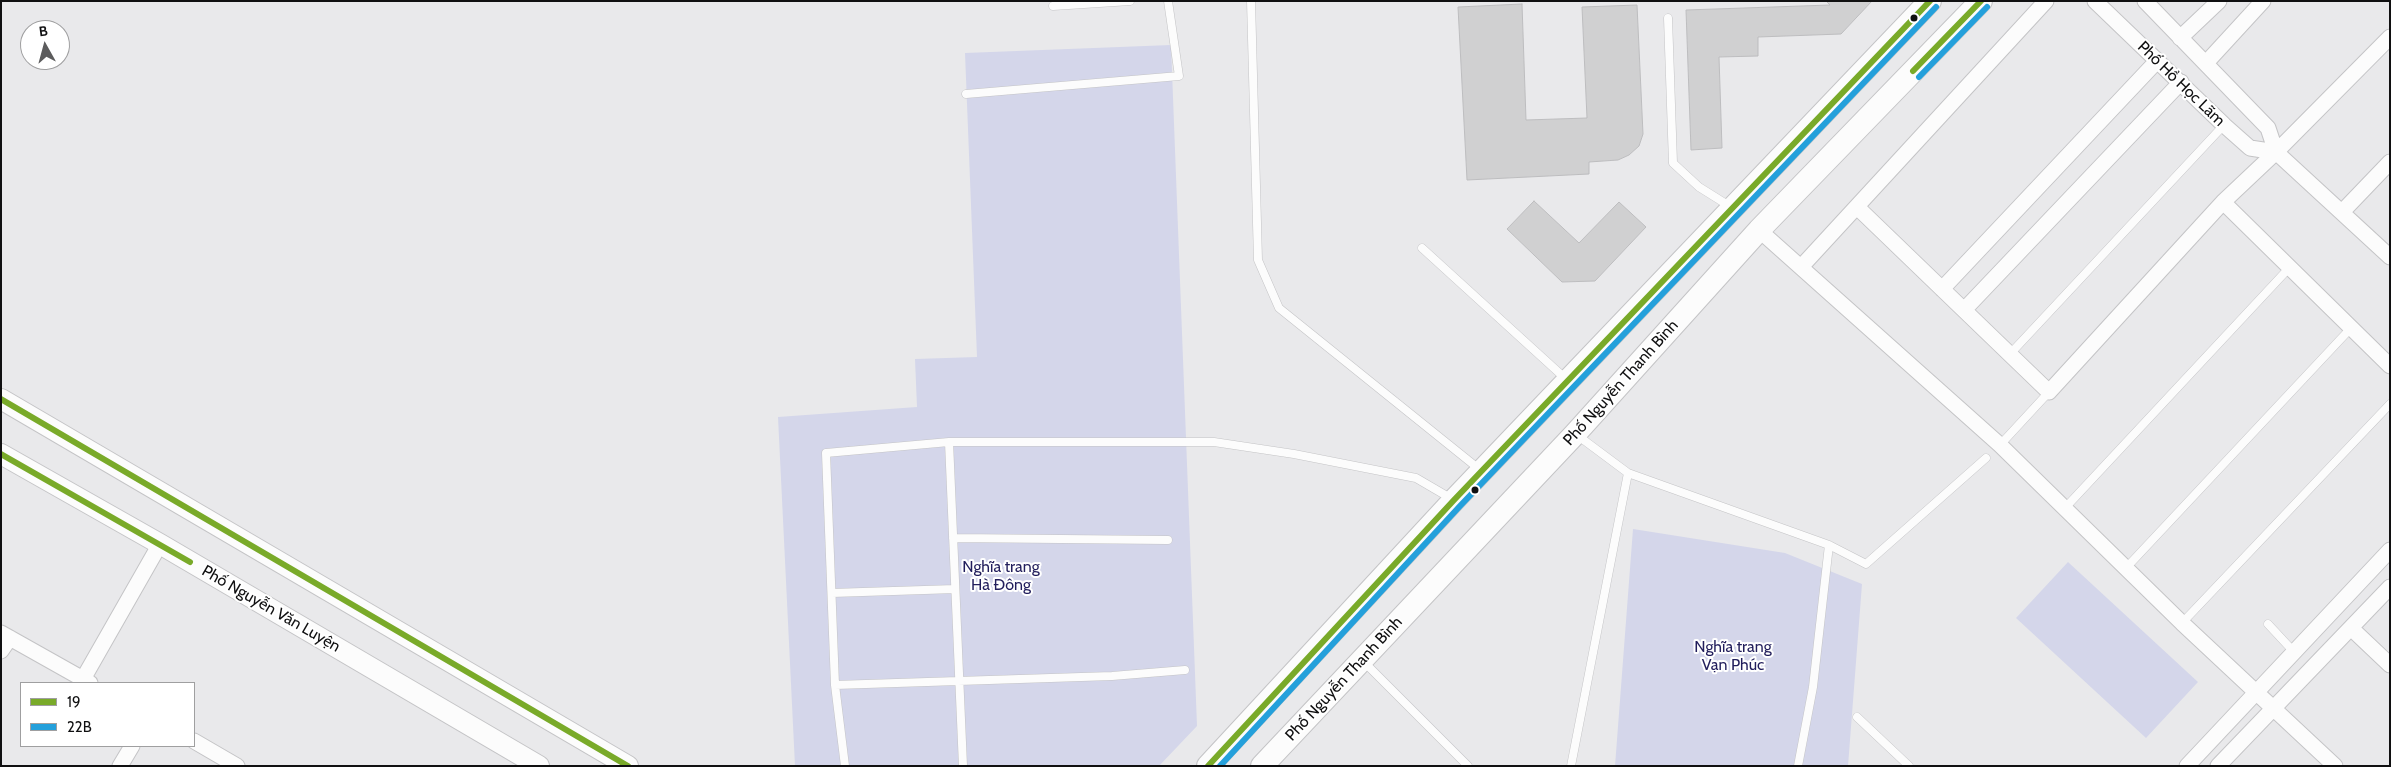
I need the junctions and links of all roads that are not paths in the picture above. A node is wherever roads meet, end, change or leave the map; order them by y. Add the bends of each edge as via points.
1 (1130, 1) edge
2 (1168, 1) edge
3 (1251, 1) edge
4 (1930, 1) edge
5 (1981, 1) edge
6 (2046, 1) edge
7 (2095, 1) edge
8 (2144, 1) edge
9 (2219, 1) edge
10 (2262, 1) edge
11 (1053, 6) dead end
12 (1668, 18) dead end
13 (2390, 37) edge
14 (2180, 38) junction
15 (2157, 61) junction
16 (2206, 63) junction
17 (2181, 82) junction
18 (966, 94) dead end
19 (2224, 125) junction
20 (2276, 152) junction
21 (2390, 162) edge
22 (2223, 202) junction
23 (1857, 207) junction
24 (1734, 208) junction
25 (2342, 212) junction
26 (1759, 230) junction
27 (1422, 248) dead end
28 (2390, 256) edge
29 (1801, 267) junction
30 (2290, 267) junction
31 (1942, 289) junction
32 (1964, 310) junction
33 (2351, 328) junction
34 (2010, 354) junction
35 (2390, 366) edge
36 (1568, 381) junction
37 (2049, 392) junction
38 (1, 399) edge
39 (2390, 404) edge
40 (1576, 434) junction
41 (949, 442) junction
42 (2000, 445) junction
43 (1, 454) edge
44 (1986, 458) dead end
45 (1482, 471) junction
46 (1628, 473) junction
47 (1454, 500) junction
48 (2065, 508) junction
49 (953, 538) junction
50 (1168, 540) dead end
51 (160, 544) junction
52 (1828, 545) junction
53 (2390, 550) edge
54 (2126, 568) junction
55 (2390, 587) edge
56 (955, 588) junction
57 (832, 594) junction
58 (2182, 623) junction
59 (2268, 624) dead end
60 (2352, 629) junction
61 (6, 635) edge
62 (1, 651) edge
63 (2294, 652) junction
64 (1362, 660) junction
65 (2390, 665) edge
66 (1185, 670) dead end
67 (87, 681) edge
68 (959, 681) junction
69 (835, 685) junction
70 (2257, 691) junction
71 (2274, 707) junction
72 (1857, 717) dead end
73 (195, 742) edge
74 (131, 747) edge
75 (517, 760) edge
76 (120, 766) edge
77 (238, 766) edge
78 (539, 766) edge
79 (628, 766) edge
80 (845, 766) edge
81 (963, 766) edge
82 (1208, 766) edge
83 (1262, 766) edge
84 (1468, 766) edge
85 (1571, 766) edge
86 (1798, 766) edge
87 (1909, 766) edge
88 (2187, 766) edge
89 (2218, 766) edge
90 (2335, 766) edge

1 - 11 lane
2 - 18 lane via 1179,76
3 - 45 lane via 1258,260 1279,308
4 - 24 main road
5 - 26 main road, Phố Nguyễn Thanh Bình
6 - 23 street
7 - 15 street, Phố Hồ Học Lãm
8 - 14 street, Phố Hồ Học Lãm
9 - 14 street
10 - 16 street
12 - 24 lane via 1673,163 1699,187
13 - 20 street
14 - 16 street, Phố Hồ Học Lãm
15 - 17 street, Phố Hồ Học Lãm
15 - 31 street
16 - 20 street, Phố Hồ Học Lãm via 2268,128
17 - 19 street, Phố Hồ Học Lãm
17 - 32 street
19 - 20 street, Phố Hồ Học Lãm via 2250,148
19 - 34 lane
20 - 22 street
20 - 25 street, Phố Hồ Học Lãm
21 - 25 street
22 - 30 street
22 - 37 street
23 - 29 street
23 - 31 street
24 - 36 main road
25 - 28 street, Phố Hồ Học Lãm
26 - 29 street
26 - 40 main road, Phố Nguyễn Thanh Bình
27 - 36 lane
29 - 42 street
30 - 33 street
30 - 48 lane
31 - 32 street
32 - 34 street
33 - 35 street
33 - 54 lane
34 - 37 street
36 - 45 main road
37 - 42 lane
38 - 79 main road
39 - 58 lane
40 - 46 lane
40 - 64 main road, Phố Nguyễn Thanh Bình
41 - 47 lane via 1214,442 1416,478
41 - 49 lane
41 - 57 lane via 826,453
42 - 48 street
43 - 51 main road, Phố Nguyễn Văn Luyện
44 - 52 lane via 1866,564
45 - 47 main road
46 - 52 lane
46 - 85 lane
47 - 82 main road
48 - 54 street
49 - 50 lane
49 - 56 lane
51 - 67 street
51 - 75 main road, Phố Nguyễn Văn Luyện
52 - 86 lane via 1813,687
53 - 63 street
54 - 58 street
55 - 60 street
56 - 57 lane
56 - 68 lane
57 - 69 lane
58 - 70 street
59 - 63 lane
60 - 65 street
60 - 71 street
61 - 62 street
61 - 67 street
63 - 70 street
64 - 83 main road, Phố Nguyễn Thanh Bình
64 - 84 lane
66 - 68 lane
68 - 69 lane
68 - 81 lane
69 - 80 lane
70 - 71 street
70 - 88 street
71 - 89 street
71 - 90 street
72 - 87 lane
73 - 77 street
74 - 76 street
75 - 78 main road, Phố Nguyễn Văn Luyện

